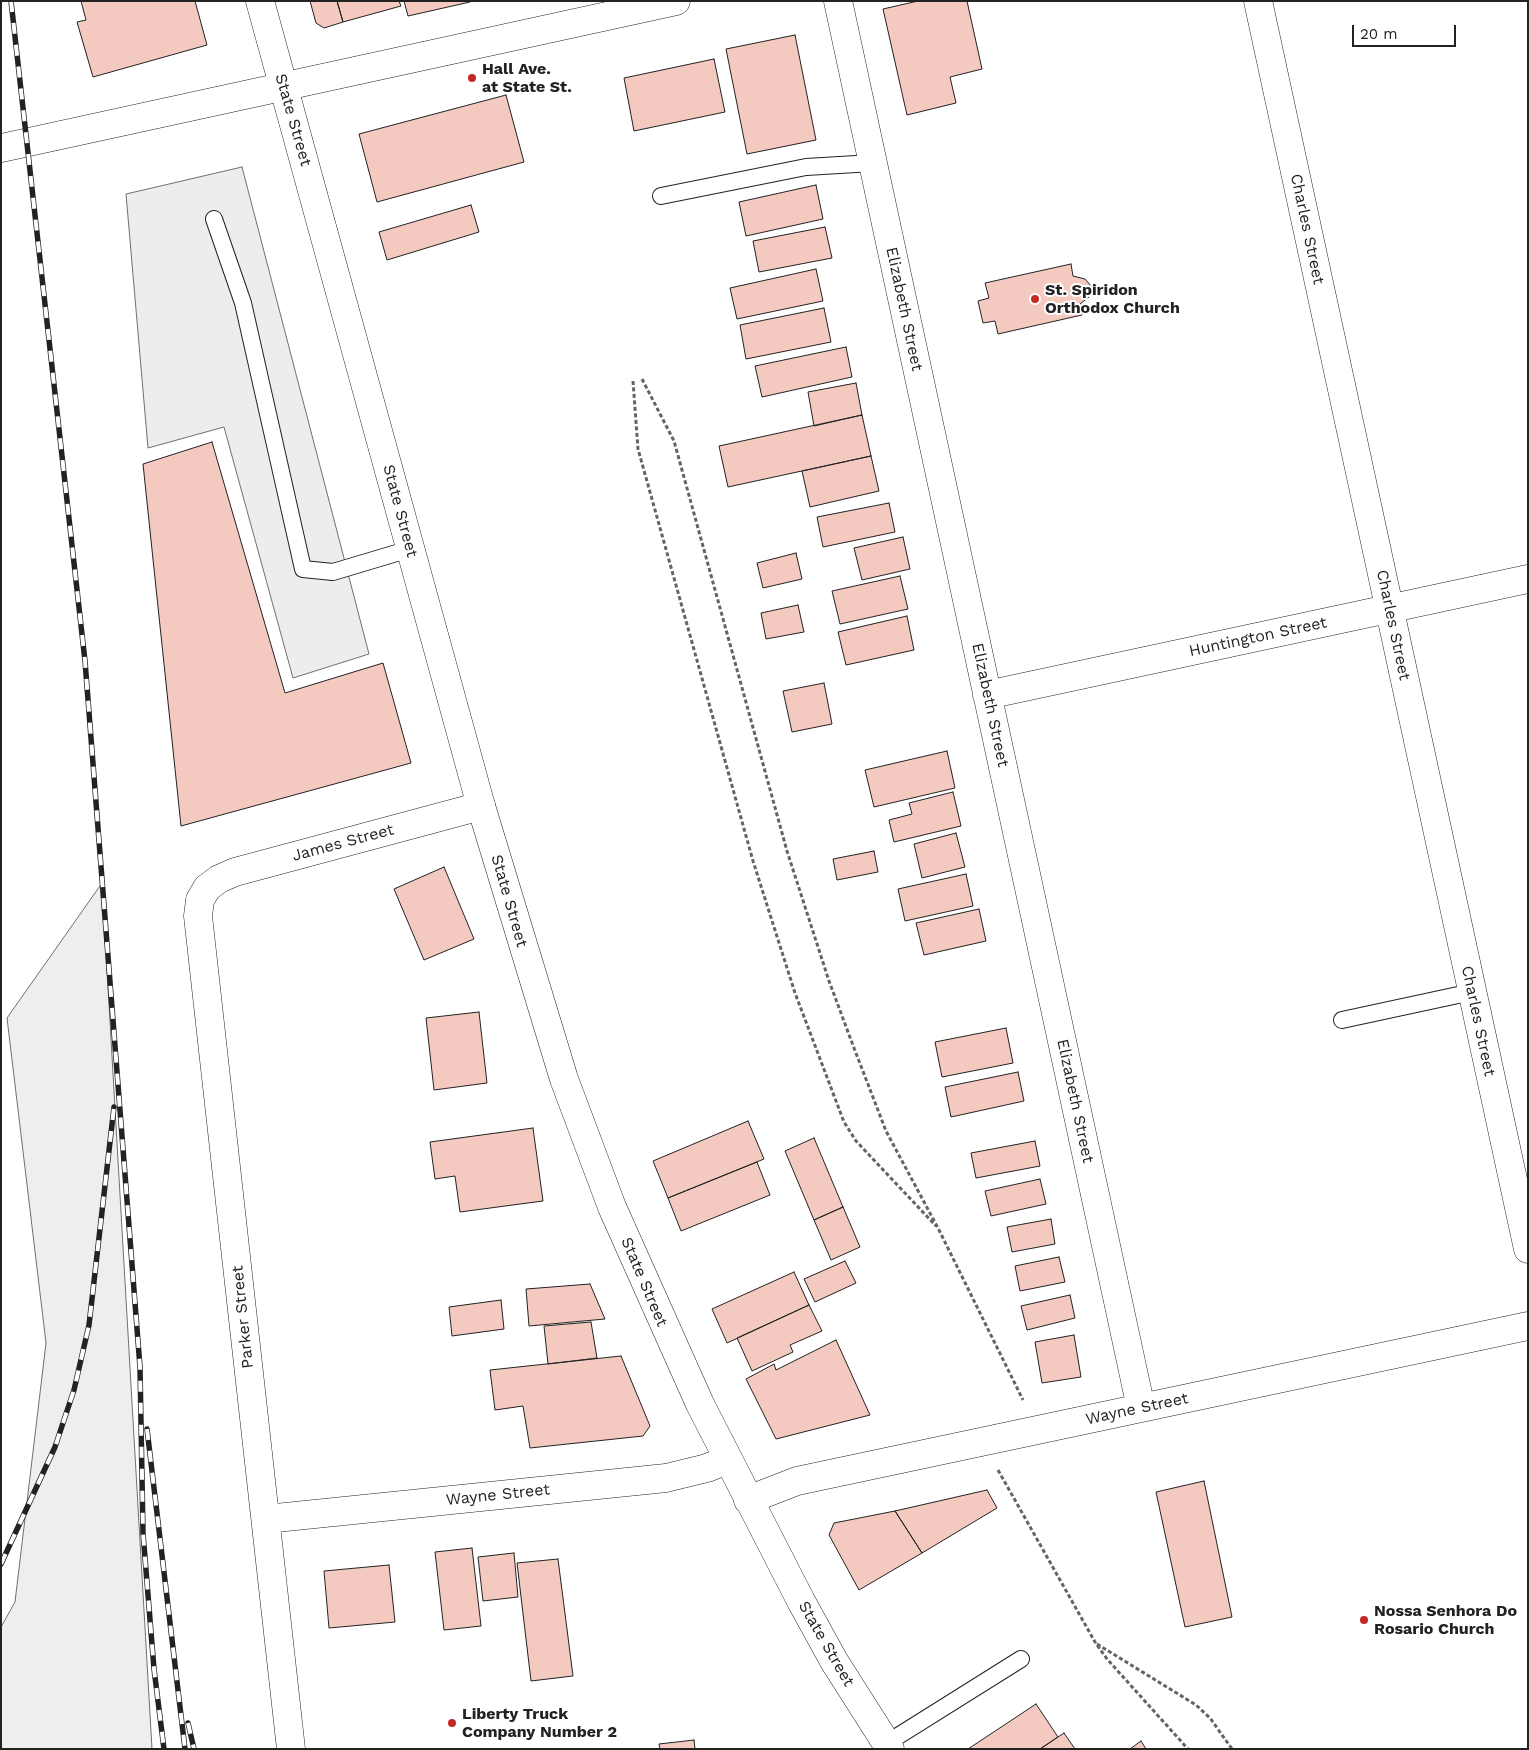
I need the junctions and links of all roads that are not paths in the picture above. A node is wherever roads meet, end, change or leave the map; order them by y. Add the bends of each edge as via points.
1 (260, 1) edge
2 (676, 1) edge
3 (838, 1) edge
4 (1258, 1) edge
5 (284, 87) junction
6 (1, 148) edge
7 (873, 163) junction
8 (661, 196) dead end
9 (214, 219) dead end
10 (410, 549) junction
11 (1528, 579) edge
12 (1389, 609) junction
13 (987, 695) junction
14 (481, 806) junction
15 (207, 888) joint
16 (1472, 992) junction
17 (1342, 1020) dead end
18 (1528, 1249) edge
19 (1528, 1326) edge
20 (1141, 1408) junction
21 (727, 1460) junction
22 (748, 1500) junction
23 (266, 1519) junction
24 (1021, 1659) dead end
25 (888, 1746) edge
26 (291, 1749) edge

1 - 5 street, State Street
2 - 5 street
3 - 7 street, Elizabeth Street
4 - 12 street, Charles Street
5 - 6 street
5 - 10 street, State Street
7 - 8 lane via 806,167
7 - 13 street, Elizabeth Street
9 - 10 lane via 243,303 303,569 333,572
10 - 14 street, State Street
11 - 12 street, Huntington Street
12 - 13 street, Huntington Street
12 - 16 street, Charles Street
13 - 20 street, Elizabeth Street
14 - 15 street, James Street via 235,872
14 - 21 street, State Street via 542,1009 612,1208 668,1338
15 - 23 street, Parker Street via 200,900 198,916
16 - 17 lane
16 - 18 street, Charles Street
19 - 20 street, Wayne Street
20 - 22 street, Wayne Street via 797,1481
21 - 22 street, State Street
21 - 23 street, Wayne Street via 666,1478
22 - 25 street, State Street via 834,1661
23 - 26 street, Parker Street
24 - 25 lane

